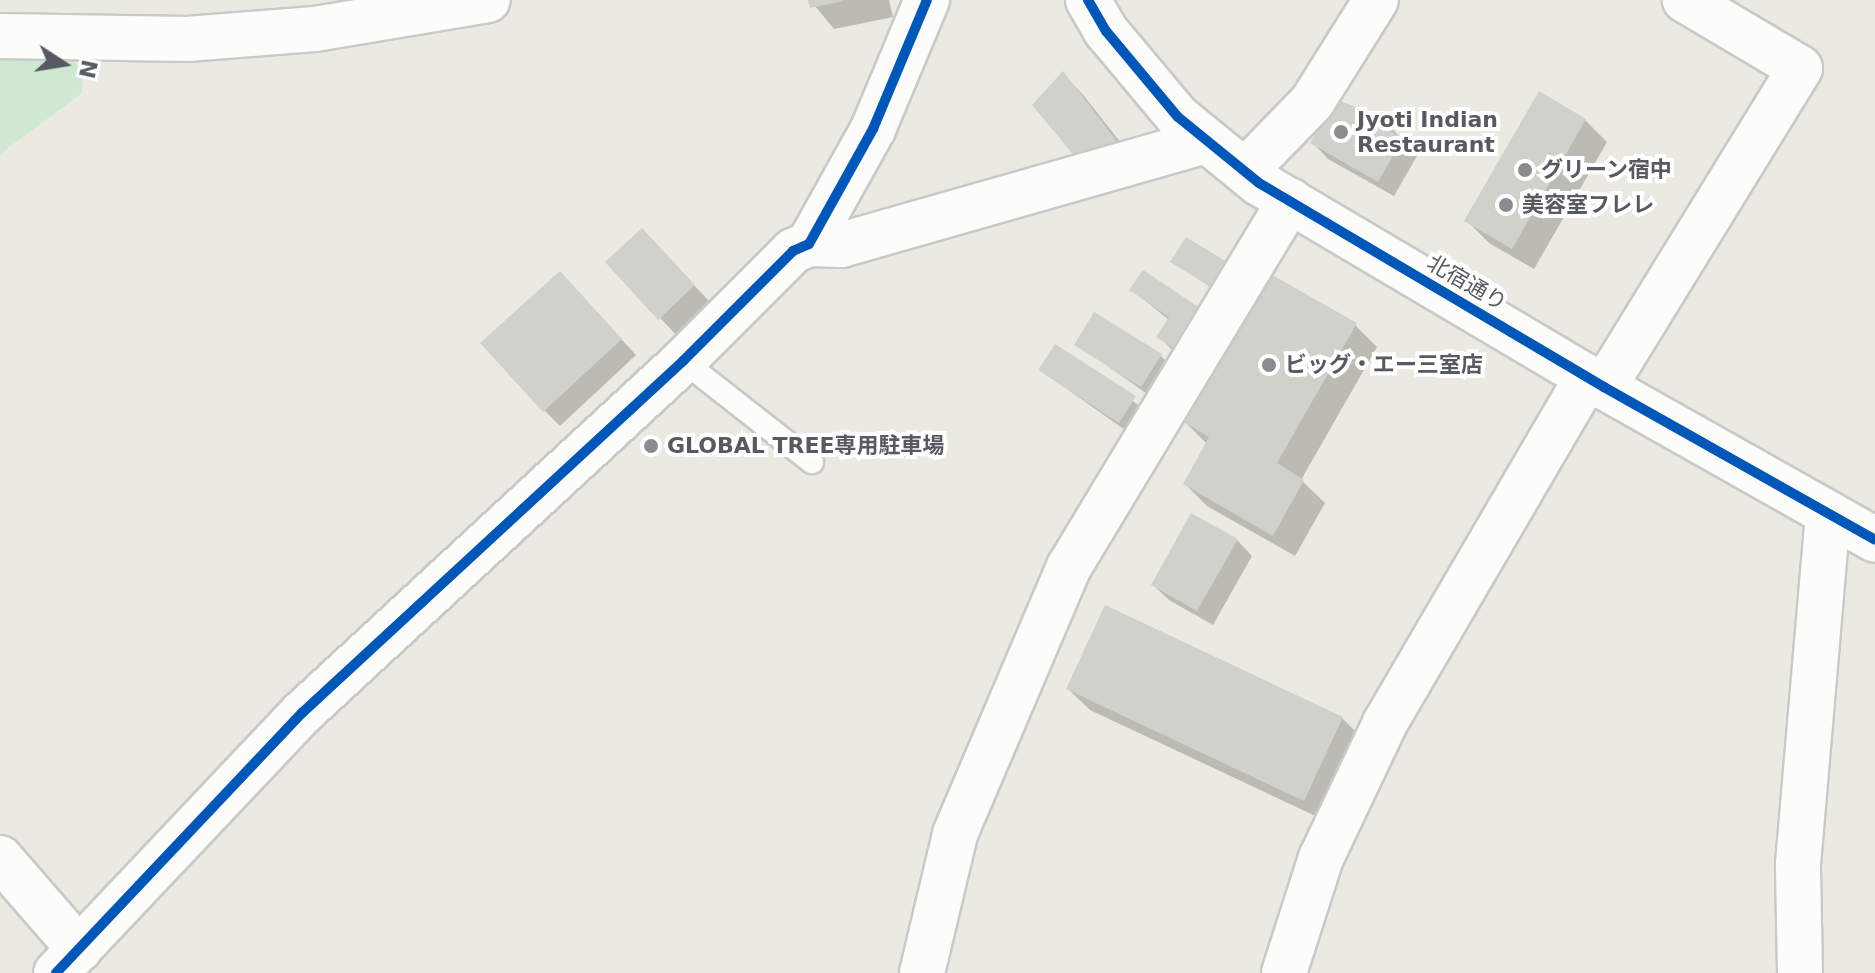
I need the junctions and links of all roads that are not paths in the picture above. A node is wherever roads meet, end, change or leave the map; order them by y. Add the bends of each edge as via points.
1 (488, 0) edge
2 (927, 0) edge
3 (1088, 0) edge
4 (1376, 0) edge
5 (1685, 0) edge
6 (0, 36) edge
7 (1207, 141) junction
8 (1245, 171) junction
9 (1290, 200) junction
10 (809, 244) junction
11 (683, 361) junction
12 (1595, 382) junction
13 (812, 462) dead end
14 (1828, 513) junction
15 (1875, 540) edge
16 (0, 858) edge
17 (67, 961) edge
18 (922, 973) edge
19 (1284, 973) edge
20 (1800, 973) edge

1 - 6 street via 315,29 187,39
2 - 10 street via 873,129
3 - 7 street, 北宿通り via 1154,91
4 - 8 street via 1312,102
5 - 12 street via 1800,68
7 - 8 street, 北宿通り
7 - 10 street via 841,245
8 - 9 street, 北宿通り
9 - 12 street, 北宿通り
9 - 18 street via 1069,567 955,834
10 - 11 street via 793,251
11 - 13 lane
11 - 17 street via 302,713
12 - 14 street, 北宿通り
12 - 19 street via 1385,723 1321,858
14 - 15 street, 北宿通り
14 - 20 street via 1798,864
16 - 17 street

